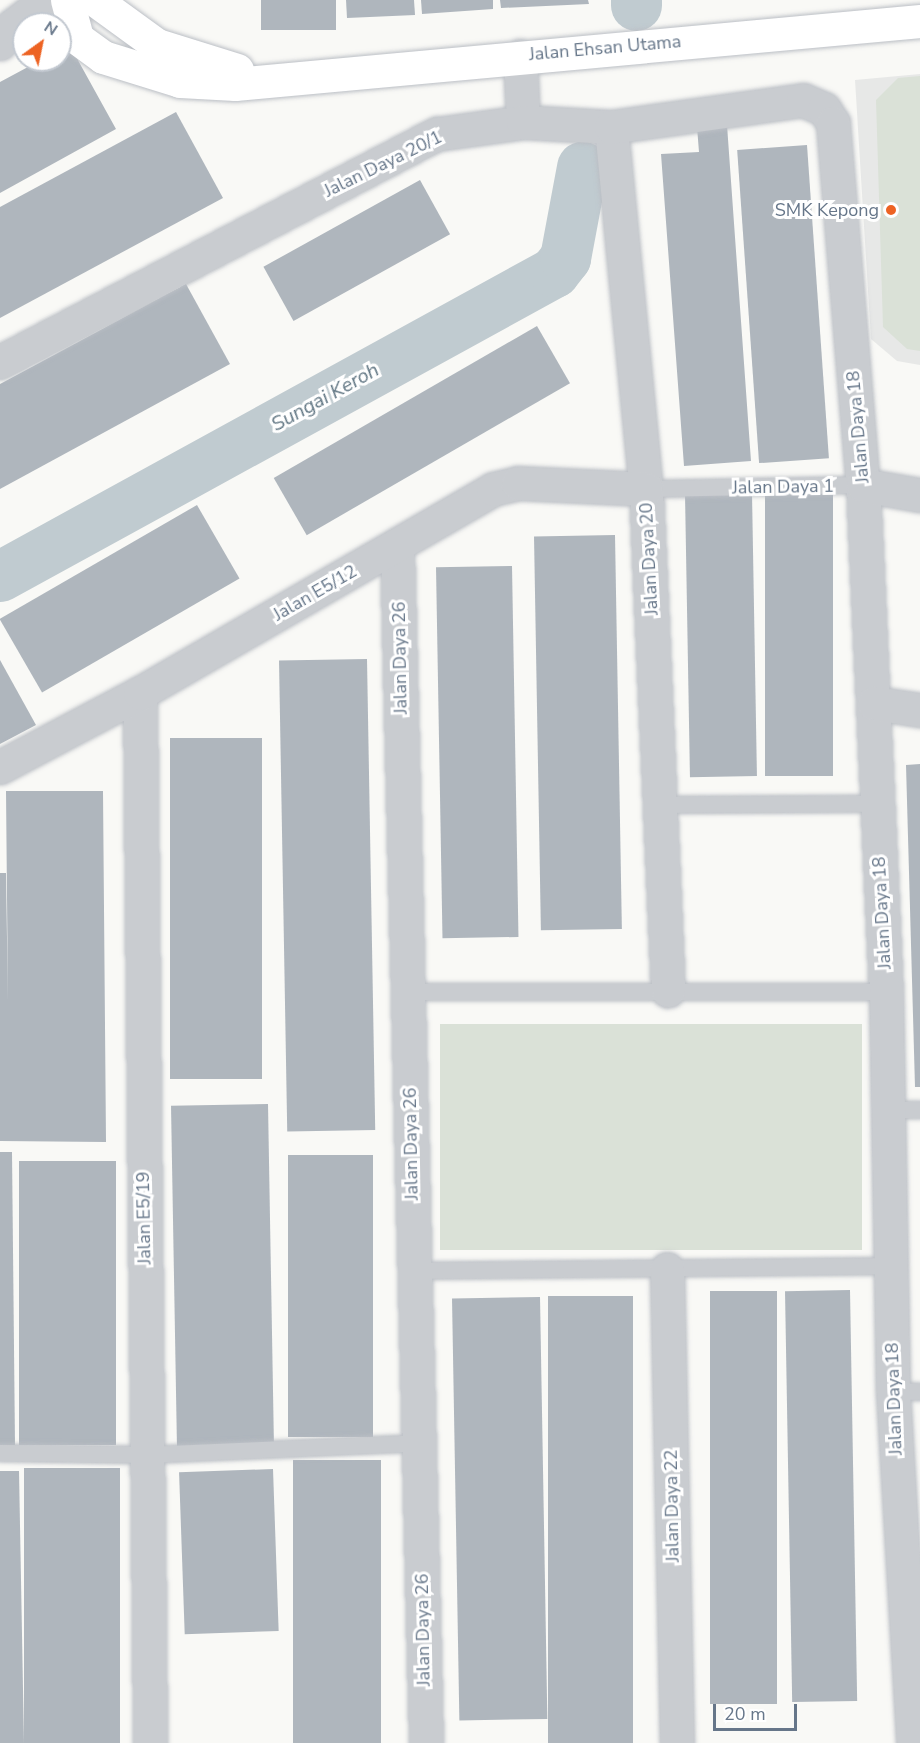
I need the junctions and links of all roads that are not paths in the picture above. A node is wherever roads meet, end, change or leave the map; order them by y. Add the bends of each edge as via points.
1 (46, 0) edge
2 (67, 0) edge
3 (95, 0) edge
4 (920, 21) edge
5 (4, 27) edge
6 (520, 56) junction
7 (290, 76) junction
8 (803, 100) joint
9 (524, 122) junction
10 (611, 127) junction
11 (0, 362) edge
12 (863, 485) junction
13 (645, 489) junction
14 (920, 495) edge
15 (397, 545) junction
16 (140, 693) junction
17 (874, 703) junction
18 (920, 710) edge
19 (0, 767) edge
20 (877, 804) junction
21 (662, 805) junction
22 (668, 991) junction
23 (408, 992) junction
24 (886, 992) junction
25 (888, 1110) junction
26 (920, 1110) edge
27 (891, 1266) junction
28 (667, 1269) junction
29 (415, 1271) junction
30 (906, 1392) edge
31 (419, 1443) junction
32 (0, 1453) edge
33 (147, 1455) junction
34 (150, 1743) edge
35 (426, 1743) edge
36 (677, 1743) edge
37 (913, 1743) edge

1 - 5 street
2 - 7 street, Jalan Ehsan Utama via 81,42 103,57 136,69 180,81 212,83
3 - 7 street, Jalan Ehsan Utama via 157,45 184,56 235,70
4 - 6 street, Jalan Ehsan Utama
6 - 7 street, Jalan Ehsan Utama
6 - 9 street
8 - 10 street, Jalan Daya 20/1
8 - 12 street, Jalan Daya 18 via 824,109 833,123
9 - 10 street, Jalan Daya 20/1
9 - 11 street, Jalan Daya 20/1 via 437,134
10 - 13 street, Jalan Daya 20
12 - 13 lane, Jalan Daya 1
12 - 14 street, Jalan Daya 1
12 - 17 street, Jalan Daya 18
13 - 15 street, Jalan E5/12 via 518,483 493,489
13 - 21 street, Jalan Daya 20
15 - 16 street, Jalan E5/12
15 - 23 street, Jalan Daya 26
16 - 19 street, Jalan E5/12
16 - 33 street, Jalan E5/19
17 - 18 street
17 - 20 street, Jalan Daya 18
20 - 21 lane
20 - 24 street, Jalan Daya 18
21 - 22 street, Jalan Daya 20
22 - 23 lane
22 - 24 lane
23 - 29 street, Jalan Daya 26
24 - 25 street, Jalan Daya 18
25 - 26 lane
25 - 27 street, Jalan Daya 18
27 - 28 lane
27 - 30 street, Jalan Daya 18
28 - 29 lane
28 - 36 street, Jalan Daya 22
29 - 31 street, Jalan Daya 26
30 - 37 street, Jalan Daya 18
31 - 33 lane
31 - 35 street, Jalan Daya 26
32 - 33 lane
33 - 34 street, Jalan E5/19

